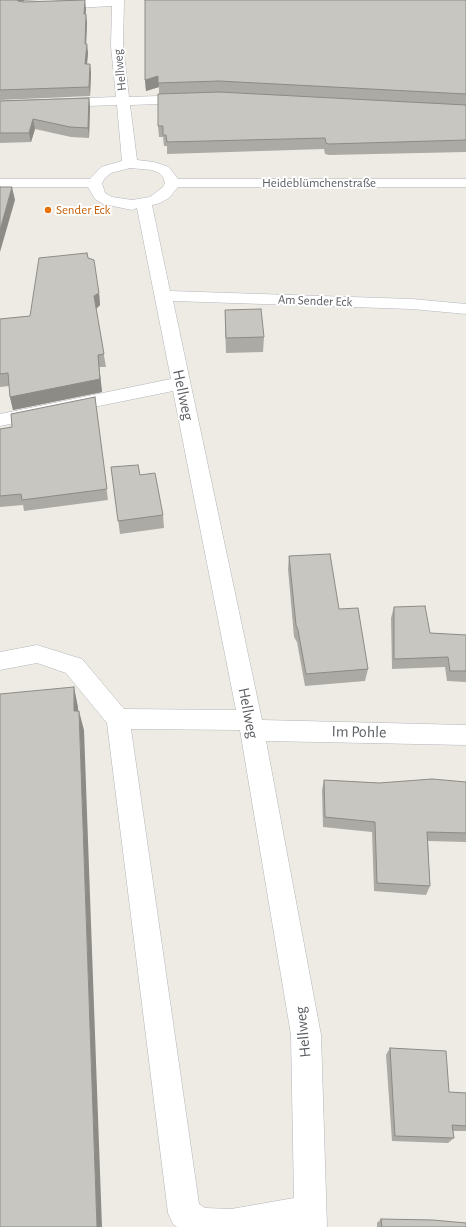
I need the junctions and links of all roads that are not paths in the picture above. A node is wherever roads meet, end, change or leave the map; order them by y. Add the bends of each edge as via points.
1 (118, 1) edge
2 (47, 5) edge
3 (197, 99) edge
4 (123, 102) junction
5 (0, 105) edge
6 (130, 164) junction
7 (0, 183) edge
8 (95, 183) junction
9 (172, 183) junction
10 (466, 183) edge
11 (144, 204) junction
12 (163, 296) junction
13 (466, 309) edge
14 (181, 384) junction
15 (0, 420) edge
16 (0, 661) edge
17 (118, 719) junction
18 (251, 725) junction
19 (466, 735) edge
20 (311, 1219) edge

1 - 2 street
1 - 4 street, Hellweg via 117,46
3 - 4 street
4 - 5 street
4 - 6 street, Hellweg
6 - 8 street via 106,170
6 - 9 street via 148,165 164,170
7 - 8 street
8 - 11 street via 100,196 108,201
9 - 10 street, Heideblümchenstraße
9 - 11 street via 170,190 164,195
11 - 12 street, Hellweg
12 - 13 street, Am Sender Eck via 412,304
12 - 14 street, Hellweg
14 - 15 street
14 - 18 street, Hellweg
16 - 17 street via 37,654 74,666
17 - 18 street, Im Pohle
17 - 20 street via 184,1213 200,1224 231,1225
18 - 19 street, Im Pohle
18 - 20 street, Hellweg via 306,1035

